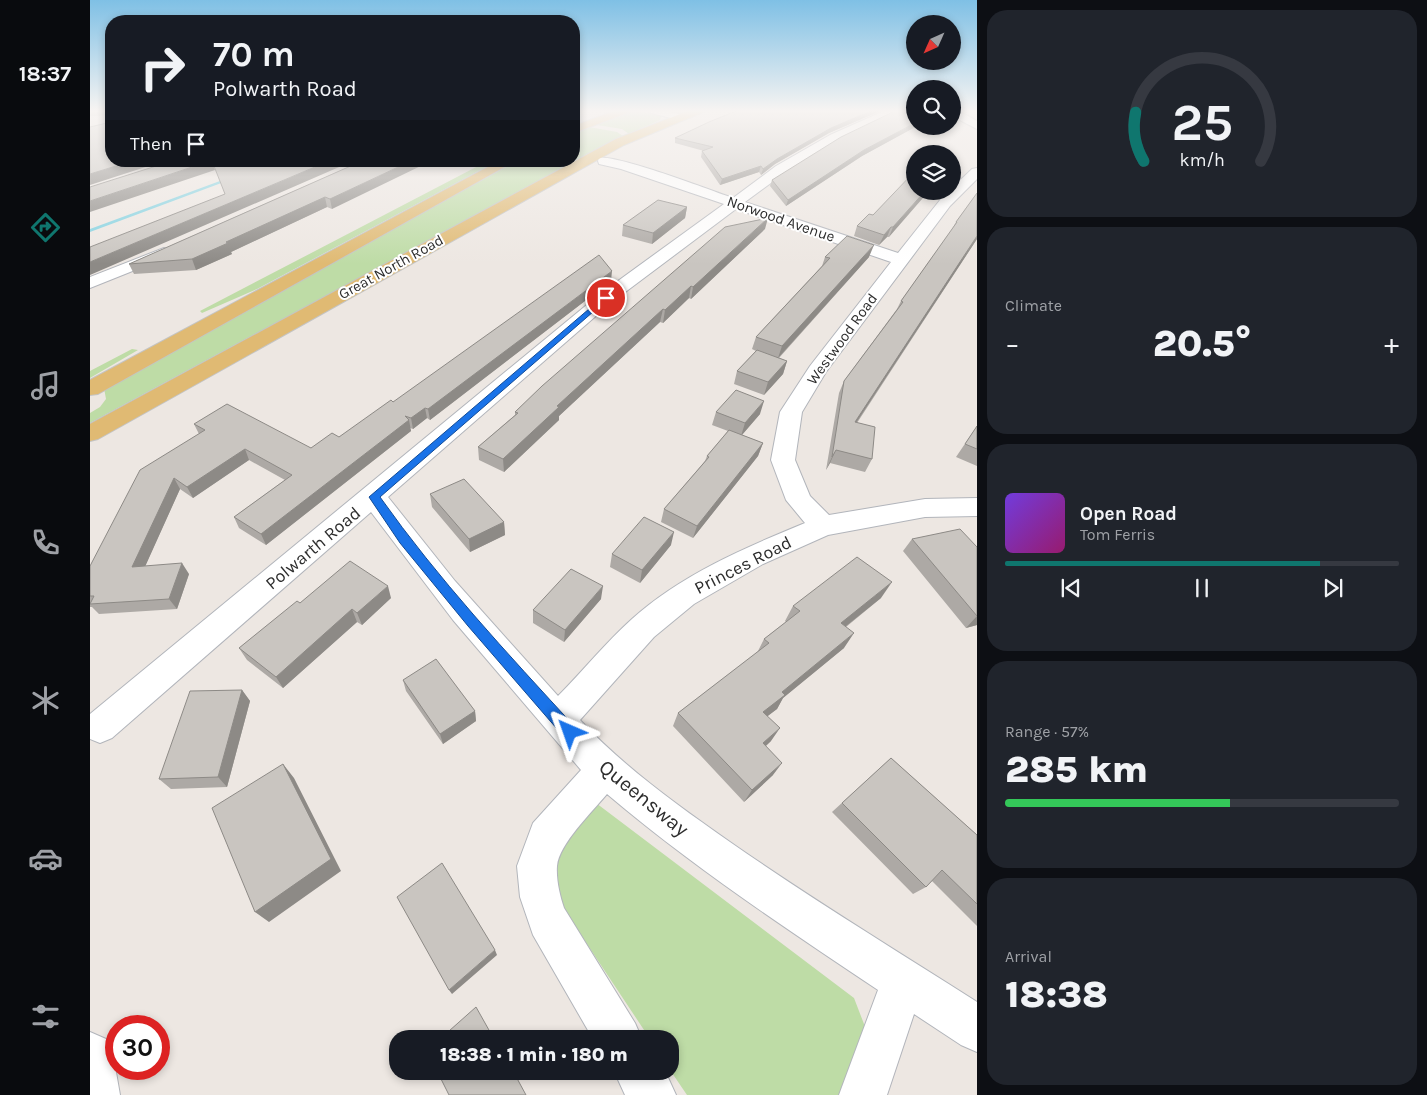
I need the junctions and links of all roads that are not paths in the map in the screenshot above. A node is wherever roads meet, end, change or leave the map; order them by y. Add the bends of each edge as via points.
1 (608, 162) edge
2 (793, 162) edge
3 (498, 167) edge
4 (573, 167) edge
5 (977, 172) edge
6 (735, 204) junction
7 (182, 245) edge
8 (901, 260) junction
9 (90, 283) edge
10 (90, 389) edge
11 (90, 434) edge
12 (374, 497) junction
13 (977, 507) edge
14 (823, 526) junction
15 (558, 720) junction
16 (100, 727) dead end
17 (605, 769) junction
18 (903, 980) junction
19 (977, 1029) edge
20 (614, 1030) edge
21 (90, 1055) edge
22 (643, 1080) edge
23 (96, 1095) edge
24 (652, 1095) edge
25 (864, 1095) edge

1 - 6 street, Norwood Avenue
2 - 6 street, Polwarth Road
3 - 10 main road
4 - 11 main road, Great North Road
5 - 8 street, Westwood Road via 945,203
6 - 8 street, Norwood Avenue
6 - 12 street, Polwarth Road via 606,298
7 - 9 street
8 - 14 street, Westwood Road via 817,370 791,412 783,460 799,500
12 - 15 street, Queensway via 404,540
12 - 16 street, Polwarth Road
13 - 14 street, Princes Road via 925,508
14 - 15 street, Princes Road via 753,556 684,596 643,628
15 - 17 street, Queensway
17 - 18 street, Queensway via 676,826 760,886
17 - 20 street via 547,837 537,866 540,897 548,920
18 - 19 street, Queensway
18 - 25 street
21 - 23 street
22 - 24 street

